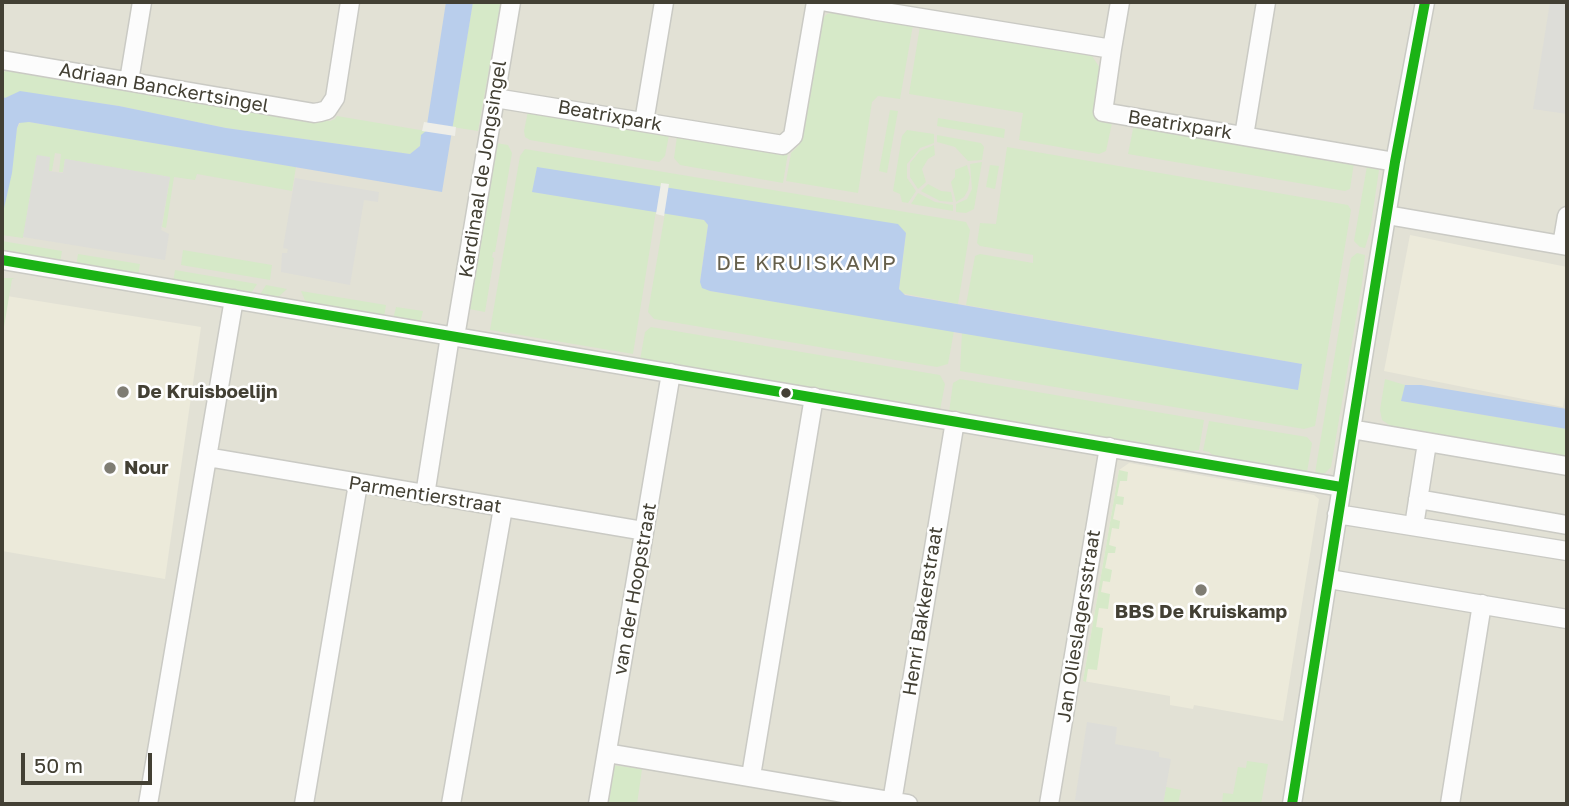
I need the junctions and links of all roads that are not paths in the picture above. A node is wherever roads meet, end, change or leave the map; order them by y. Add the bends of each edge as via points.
1 (142, 2) edge
2 (350, 2) edge
3 (511, 2) edge
4 (664, 2) edge
5 (816, 2) edge
6 (827, 2) edge
7 (1120, 2) edge
8 (1266, 2) edge
9 (1425, 2) edge
10 (873, 6) edge
11 (1112, 49) junction
12 (2, 60) edge
13 (128, 82) junction
14 (495, 97) junction
15 (644, 122) junction
16 (1244, 136) junction
17 (1395, 162) junction
18 (1387, 215) junction
19 (1567, 216) edge
20 (1565, 246) edge
21 (2, 260) edge
22 (234, 299) junction
23 (453, 336) junction
24 (671, 373) junction
25 (814, 397) junction
26 (955, 421) junction
27 (1351, 429) junction
28 (1427, 443) junction
29 (1109, 447) junction
30 (207, 457) junction
31 (1567, 466) edge
32 (358, 484) junction
33 (1341, 487) junction
34 (425, 495) junction
35 (1418, 499) junction
36 (503, 508) junction
37 (1337, 514) junction
38 (1567, 524) edge
39 (1413, 526) junction
40 (644, 531) junction
41 (1567, 551) edge
42 (1329, 579) junction
43 (1482, 604) junction
44 (1567, 614) edge
45 (607, 753) junction
46 (751, 776) junction
47 (900, 803) edge
48 (148, 804) edge
49 (304, 804) edge
50 (451, 804) edge
51 (598, 804) edge
52 (1049, 804) edge
53 (1292, 804) edge
54 (1450, 804) edge

1 - 13 street
2 - 13 street, Adriaan Banckertsingel via 335,98 327,110 314,113
3 - 14 street, Kardinaal de Jongsingel
4 - 15 street
5 - 15 street, Beatrixpark via 789,142 776,145
6 - 10 street
7 - 11 street
8 - 16 street
9 - 17 street
10 - 11 street
11 - 16 street, Beatrixpark via 1102,113
12 - 13 street, Adriaan Banckertsingel
14 - 15 street, Beatrixpark
14 - 23 street, Kardinaal de Jongsingel
16 - 17 street, Beatrixpark
17 - 18 street
18 - 20 street
18 - 27 street
19 - 20 street
21 - 22 street
22 - 23 street
22 - 30 street
23 - 24 street
23 - 34 street, Kardinaal de Jongsingel
24 - 25 street
24 - 40 street, van der Hoopstraat
25 - 26 street
25 - 46 street
26 - 29 street
26 - 47 street, Henri Bakkerstraat
27 - 28 street
27 - 33 street
28 - 31 street
28 - 35 street
29 - 33 street
29 - 52 street, Jan Olieslagersstraat
30 - 32 street, Parmentierstraat
30 - 48 street
32 - 34 street, Parmentierstraat
32 - 49 street
33 - 37 street
34 - 36 street, Parmentierstraat
35 - 38 street
35 - 39 street
36 - 40 street, Parmentierstraat
36 - 50 street
37 - 39 street
37 - 42 street
39 - 41 street
40 - 45 street, van der Hoopstraat
42 - 43 street
42 - 53 street
43 - 44 street
43 - 54 street
45 - 46 street
45 - 51 street, van der Hoopstraat
46 - 47 street

